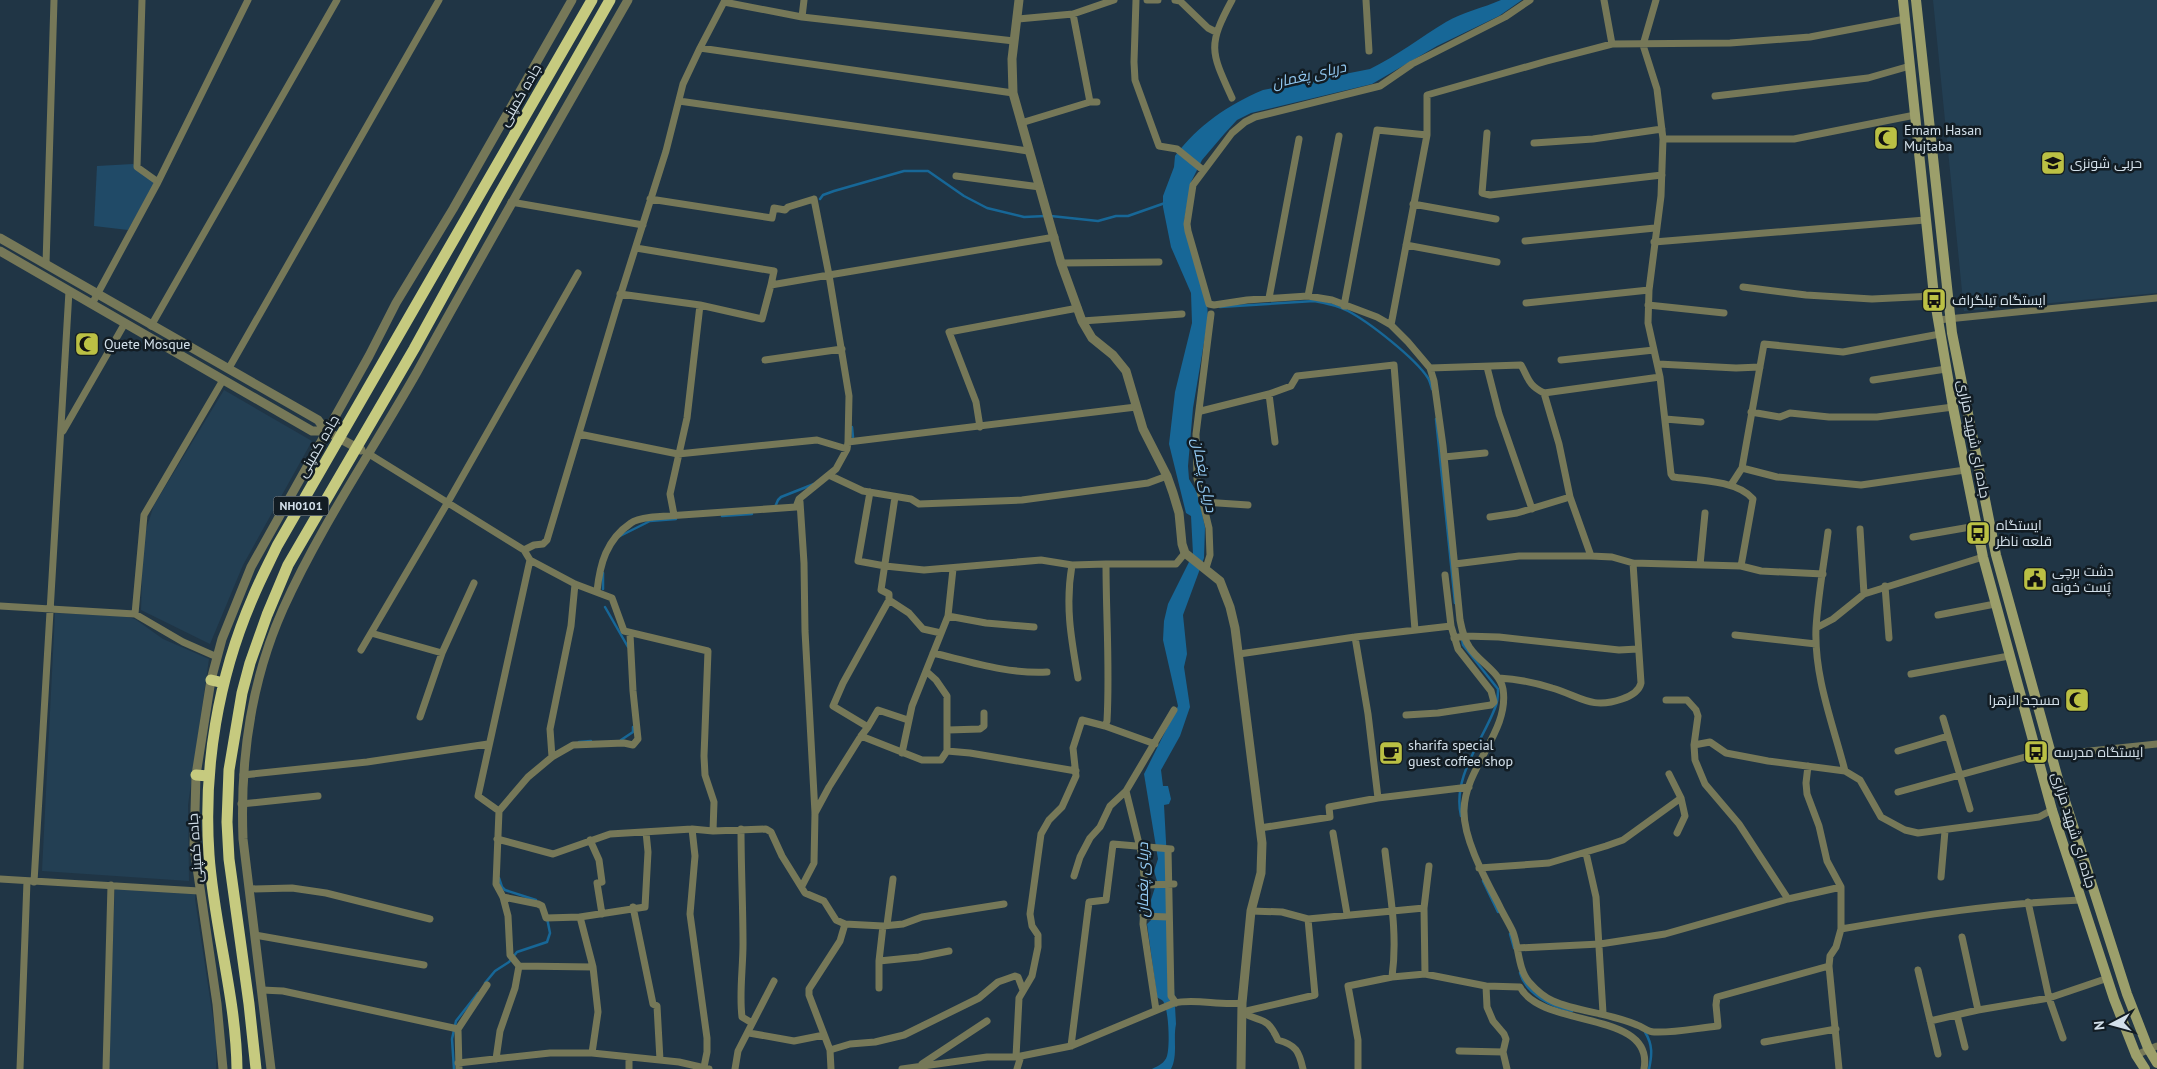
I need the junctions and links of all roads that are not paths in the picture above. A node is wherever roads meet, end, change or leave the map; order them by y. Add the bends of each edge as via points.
1 (54, 0) edge
2 (142, 0) edge
3 (242, 0) edge
4 (248, 0) edge
5 (337, 0) edge
6 (440, 0) edge
7 (592, 0) edge
8 (610, 0) edge
9 (628, 0) edge
10 (804, 0) edge
11 (1018, 0) edge
12 (1114, 0) edge
13 (1136, 0) edge
14 (1147, 0) edge
15 (1158, 0) edge
16 (1174, 0) edge
17 (1232, 0) edge
18 (1366, 0) edge
19 (1530, 0) edge
20 (1604, 0) edge
21 (1656, 0) edge
22 (1903, 0) edge
23 (1916, 0) edge
24 (569, 1) edge
25 (725, 1) edge
26 (242, 12) junction
27 (1073, 14) junction
28 (802, 17) junction
29 (1018, 18) junction
30 (1905, 19) junction
31 (1216, 32) junction
32 (1014, 41) junction
33 (1612, 44) junction
34 (1644, 45) junction
35 (700, 48) junction
36 (1369, 51) dead end
37 (1910, 66) junction
38 (1013, 94) junction
39 (1715, 96) dead end
40 (1232, 98) dead end
41 (679, 102) junction
42 (1915, 115) junction
43 (1021, 123) junction
44 (1662, 130) junction
45 (1487, 133) dead end
46 (1427, 135) junction
47 (1339, 136) dead end
48 (1299, 139) dead end
49 (1663, 139) junction
50 (1534, 143) dead end
51 (1028, 150) junction
52 (1201, 169) junction
53 (1662, 175) junction
54 (956, 176) dead end
55 (158, 182) junction
56 (1040, 187) junction
57 (650, 199) junction
58 (512, 202) junction
59 (1413, 204) junction
60 (1496, 219) dead end
61 (1925, 220) junction
62 (643, 225) junction
63 (1655, 228) junction
64 (1055, 237) junction
65 (0, 238) edge
66 (1525, 241) dead end
67 (1654, 242) junction
68 (1406, 245) junction
69 (636, 248) junction
70 (0, 251) edge
71 (1159, 262) dead end
72 (1497, 262) dead end
73 (1061, 263) junction
74 (46, 264) junction
75 (578, 273) dead end
76 (829, 275) junction
77 (771, 285) junction
78 (1744, 287) dead end
79 (1648, 290) junction
80 (68, 291) junction
81 (620, 294) junction
82 (97, 295) junction
83 (1308, 296) junction
84 (1934, 296) junction
85 (1269, 298) junction
86 (2157, 298) edge
87 (1526, 303) dead end
88 (92, 304) junction
89 (1648, 305) junction
90 (116, 306) junction
91 (700, 306) junction
92 (1344, 306) junction
93 (1078, 308) junction
94 (1724, 313) dead end
95 (1182, 314) dead end
96 (1211, 314) dead end
97 (111, 315) junction
98 (1951, 318) junction
99 (1938, 320) junction
100 (1082, 321) junction
101 (125, 323) junction
102 (1390, 325) junction
103 (151, 326) junction
104 (1940, 334) junction
105 (842, 349) junction
106 (1654, 350) junction
107 (764, 360) dead end
108 (1561, 360) dead end
109 (1658, 364) junction
110 (1487, 367) junction
111 (1760, 367) junction
112 (229, 368) junction
113 (1430, 368) junction
114 (1946, 368) junction
115 (1660, 377) junction
116 (223, 380) junction
117 (1874, 380) dead end
118 (1544, 393) junction
119 (1270, 394) junction
120 (1136, 407) junction
121 (1953, 407) junction
122 (1200, 411) junction
123 (1751, 412) junction
124 (1665, 419) junction
125 (1701, 422) dead end
126 (980, 427) junction
127 (326, 431) junction
128 (62, 433) junction
129 (579, 434) junction
130 (340, 438) junction
131 (1275, 442) dead end
132 (848, 446) junction
133 (357, 448) junction
134 (1485, 453) dead end
135 (369, 454) junction
136 (678, 454) junction
137 (1444, 457) junction
138 (1742, 468) junction
139 (1966, 470) junction
140 (831, 476) junction
141 (1167, 476) junction
142 (1732, 485) junction
143 (870, 492) junction
144 (895, 497) junction
145 (1570, 497) junction
146 (799, 499) junction
147 (448, 502) junction
148 (1203, 502) junction
149 (1248, 505) dead end
150 (1532, 508) junction
151 (1706, 513) dead end
152 (674, 515) junction
153 (1490, 518) dead end
154 (1976, 526) junction
155 (1860, 529) dead end
156 (1828, 532) dead end
157 (1913, 537) dead end
158 (524, 550) junction
159 (1188, 555) junction
160 (1592, 556) junction
161 (1983, 556) junction
162 (530, 560) junction
163 (1633, 563) junction
164 (1072, 564) junction
165 (1106, 564) junction
166 (1455, 564) junction
167 (885, 566) junction
168 (1700, 566) junction
169 (1741, 566) junction
170 (1205, 567) junction
171 (953, 569) junction
172 (1823, 574) junction
173 (1445, 575) dead end
174 (474, 583) dead end
175 (575, 584) junction
176 (1885, 586) junction
177 (597, 591) junction
178 (1864, 594) junction
179 (889, 600) junction
180 (1995, 604) junction
181 (0, 606) edge
182 (49, 609) junction
183 (135, 614) junction
184 (1938, 615) dead end
185 (948, 616) junction
186 (1451, 626) junction
187 (1034, 627) dead end
188 (1816, 628) junction
189 (1416, 630) junction
190 (371, 633) junction
191 (940, 633) junction
192 (630, 634) junction
193 (1735, 635) dead end
194 (1464, 636) junction
195 (1355, 637) junction
196 (1454, 638) junction
197 (1888, 638) dead end
198 (1816, 644) junction
199 (1638, 649) junction
200 (361, 650) dead end
201 (442, 653) junction
202 (933, 653) junction
203 (1239, 654) junction
204 (2009, 656) junction
205 (217, 657) junction
206 (926, 671) junction
207 (1047, 672) dead end
208 (1911, 674) dead end
209 (1078, 678) dead end
210 (1499, 678) junction
211 (211, 680) junction
212 (224, 683) junction
213 (1666, 700) dead end
214 (1174, 710) dead end
215 (984, 713) dead end
216 (1406, 715) dead end
217 (420, 717) dead end
218 (1943, 718) dead end
219 (908, 720) junction
220 (1105, 726) junction
221 (868, 728) junction
222 (948, 730) junction
223 (861, 736) junction
224 (1948, 736) junction
225 (488, 744) junction
226 (1155, 744) junction
227 (2157, 744) edge
228 (1694, 745) junction
229 (947, 751) junction
230 (1898, 751) dead end
231 (902, 753) junction
232 (2036, 754) junction
233 (2051, 755) junction
234 (552, 757) junction
235 (1808, 766) junction
236 (1076, 771) junction
237 (1845, 771) junction
238 (1669, 774) dead end
239 (1959, 774) junction
240 (196, 775) junction
241 (243, 775) junction
242 (208, 776) junction
243 (1469, 787) junction
244 (1126, 791) junction
245 (1898, 792) dead end
246 (318, 796) dead end
247 (1378, 798) junction
248 (1681, 798) junction
249 (241, 804) junction
250 (1970, 809) dead end
251 (2052, 810) junction
252 (499, 811) junction
253 (815, 813) junction
254 (1260, 828) junction
255 (692, 829) junction
256 (742, 829) junction
257 (713, 831) junction
258 (1945, 831) junction
259 (646, 832) junction
260 (1333, 832) dead end
261 (1677, 833) dead end
262 (497, 839) junction
263 (590, 840) junction
264 (1140, 848) junction
265 (1385, 851) dead end
266 (1586, 853) junction
267 (1429, 866) dead end
268 (1479, 868) junction
269 (1074, 876) dead end
270 (1941, 878) dead end
271 (0, 879) edge
272 (893, 879) dead end
273 (31, 881) junction
274 (1172, 884) junction
275 (1148, 885) junction
276 (111, 886) junction
277 (802, 886) junction
278 (1841, 887) junction
279 (249, 889) junction
280 (200, 891) junction
281 (503, 897) junction
282 (1788, 899) junction
283 (2081, 900) junction
284 (2028, 902) junction
285 (1004, 904) dead end
286 (634, 907) junction
287 (1424, 908) junction
288 (1394, 910) junction
289 (1251, 911) junction
290 (602, 914) junction
291 (1347, 914) junction
292 (580, 917) junction
293 (1145, 917) junction
294 (1168, 917) junction
295 (430, 919) dead end
296 (1308, 919) junction
297 (845, 924) junction
298 (885, 926) junction
299 (1841, 929) junction
300 (254, 935) junction
301 (1962, 937) dead end
302 (1600, 944) junction
303 (1517, 948) junction
304 (949, 951) dead end
305 (879, 961) junction
306 (424, 965) dead end
307 (519, 966) junction
308 (1829, 966) junction
309 (593, 967) junction
310 (1918, 970) dead end
311 (1425, 974) junction
312 (1392, 977) junction
313 (2108, 978) junction
314 (774, 981) dead end
315 (487, 985) dead end
316 (1486, 986) junction
317 (879, 988) dead end
318 (262, 990) junction
319 (1023, 990) junction
320 (2049, 998) junction
321 (1175, 1003) junction
322 (1242, 1007) junction
323 (1158, 1009) junction
324 (1978, 1010) junction
325 (1603, 1013) junction
326 (1957, 1015) junction
327 (987, 1021) dead end
328 (1930, 1021) junction
329 (752, 1023) junction
330 (458, 1029) junction
331 (1645, 1029) junction
332 (1836, 1029) junction
333 (749, 1033) junction
334 (824, 1035) junction
335 (1639, 1038) junction
336 (2063, 1038) dead end
337 (1764, 1042) dead end
338 (1072, 1046) junction
339 (1965, 1047) dead end
340 (2153, 1047) edge
341 (830, 1050) junction
342 (1459, 1051) dead end
343 (1503, 1052) junction
344 (592, 1054) junction
345 (1938, 1054) dead end
346 (2136, 1055) junction
347 (1018, 1056) junction
348 (496, 1059) junction
349 (629, 1059) junction
350 (660, 1060) junction
351 (2157, 1063) edge
352 (458, 1066) edge
353 (921, 1067) edge
354 (706, 1068) edge
355 (20, 1069) edge
356 (106, 1069) edge
357 (224, 1069) edge
358 (237, 1069) edge
359 (256, 1069) edge
360 (271, 1069) edge
361 (629, 1069) edge
362 (735, 1069) edge
363 (831, 1069) edge
364 (902, 1069) edge
365 (1016, 1069) edge
366 (1241, 1069) edge
367 (1302, 1069) edge
368 (1358, 1069) edge
369 (1507, 1069) edge
370 (1644, 1069) edge
371 (1839, 1069) edge
372 (2145, 1069) edge

1 - 74 street
2 - 55 street via 137,168
3 - 26 street
4 - 26 street
5 - 103 street
6 - 112 street
7 - 130 highway, جاده کمپنی / NH0101
8 - 133 highway, NH0101
9 - 58 street
10 - 28 street
11 - 29 street
12 - 27 street
13 - 52 street via 1135,80 1160,146 1177,149
14 - 15 street
16 - 31 street via 1180,1
17 - 31 street
18 - 36 street
19 - 52 street via 1505,17 1425,56 1380,86 1245,122
20 - 33 street
21 - 34 street
22 - 30 main road, جاده ای شهید مزاری
23 - 98 main road, جاده ای شهید مزاری
24 - 127 street
25 - 28 street
25 - 35 street
26 - 55 street
27 - 29 street
27 - 43 street via 1094,102
28 - 32 street
29 - 32 street
30 - 34 street via 1810,37
30 - 37 main road, جاده ای شهید مزاری
31 - 40 street via 1214,57
32 - 38 street
33 - 34 street
33 - 46 street via 1427,95
34 - 44 street via 1657,89
35 - 38 street
35 - 41 street via 683,84
37 - 39 street via 1868,78
37 - 42 main road, جاده ای شهید مزاری
38 - 43 street
41 - 51 street
41 - 57 street
42 - 49 street via 1794,139
42 - 61 main road, جاده ای شهید مزاری
43 - 51 street
44 - 49 street
44 - 50 street
45 - 53 street via 1482,194
46 - 59 street
46 - 92 street via 1378,130
47 - 83 street
48 - 85 street
49 - 53 street
51 - 56 street
52 - 85 street via 1193,186 1187,224 1209,304
53 - 63 street
54 - 56 street
55 - 82 street
56 - 64 street
57 - 62 street
57 - 76 street via 772,218 774,208 785,210 788,206 814,199
58 - 62 street
58 - 135 street
59 - 60 street
59 - 68 street
61 - 67 street
61 - 84 main road, جاده ای شهید مزاری
62 - 69 street
63 - 66 street
63 - 67 street
64 - 73 street
64 - 76 street
65 - 74 street
67 - 79 street
68 - 72 street
68 - 102 street
69 - 77 street via 774,271
69 - 81 street
70 - 80 street
71 - 73 street
73 - 93 street
74 - 82 street
75 - 147 street
76 - 77 street
76 - 105 street
77 - 91 street via 762,319
78 - 84 street via 1872,299
79 - 87 street
79 - 89 street
80 - 88 street
80 - 128 street
81 - 91 street
81 - 129 street
82 - 88 street
82 - 90 street
83 - 85 street
83 - 92 street via 1332,300
84 - 99 main road, جاده ای شهید مزاری
86 - 98 street
88 - 97 street
89 - 94 street
89 - 106 street
90 - 97 street
90 - 103 street
91 - 136 street via 687,418
92 - 102 street
93 - 100 street
93 - 126 street via 949,332 976,402
95 - 100 street
96 - 122 street
97 - 101 street
98 - 99 street
98 - 233 main road, جاده ای شهید مزاری via 1996,555
99 - 104 main road, جاده ای شهید مزاری
100 - 120 street via 1092,338 1126,371
101 - 116 street
101 - 128 street
102 - 113 street
103 - 112 street
104 - 111 street via 1843,352 1764,344
104 - 114 main road, جاده ای شهید مزاری
105 - 107 street
105 - 132 street via 849,396
106 - 108 street
106 - 109 street
109 - 111 street
109 - 115 street
110 - 113 street
110 - 118 street via 1521,365 1528,381
110 - 150 street via 1499,414
111 - 123 street
112 - 127 street via 318,420
113 - 137 street
114 - 117 street
114 - 121 main road, جاده ای شهید مزاری
115 - 118 street
115 - 124 street
116 - 127 street via 312,431
116 - 183 street via 144,516
118 - 145 street
119 - 122 street
119 - 131 street
119 - 189 street via 1291,386 1297,376 1394,366
120 - 126 street
120 - 141 street via 1143,429
121 - 123 street via 1877,417 1790,413 1780,417
121 - 139 main road, جاده ای شهید مزاری
122 - 148 street via 1196,466
123 - 138 street
124 - 125 street
124 - 142 street via 1671,476
126 - 132 street
127 - 130 street
127 - 205 street via 251,567
128 - 182 street
129 - 136 street
129 - 158 street via 547,540
130 - 133 street
130 - 212 highway, جاده کمپنی / NH0101 via 277,546 252,598
132 - 136 street via 817,440
132 - 140 street
133 - 135 street
133 - 359 highway, NH0101 via 288,566 250,663 234,737 229,770 228,859
134 - 137 street
135 - 147 street
135 - 241 street via 282,610 251,711
136 - 152 street via 670,494
137 - 166 street
138 - 139 street via 1777,477 1861,485
138 - 142 street
139 - 154 main road, جاده ای شهید مزاری
140 - 143 street
140 - 146 street
141 - 144 street via 1148,483 1022,500 919,504
141 - 159 street via 1179,513 1182,544
142 - 169 street via 1753,499
143 - 144 street
143 - 167 street via 858,561
144 - 167 street
145 - 150 street
145 - 160 street
146 - 152 street via 796,507
146 - 253 street
147 - 158 street
147 - 190 street
148 - 149 street
148 - 170 street via 1209,528 1210,555
150 - 153 street
151 - 168 street
152 - 177 street via 631,523 610,544 600,564
154 - 157 street
154 - 161 main road, جاده ای شهید مزاری
155 - 178 street
156 - 172 street
158 - 162 street
159 - 165 street via 1176,564
159 - 170 street
160 - 163 street via 1612,556
160 - 166 street via 1519,556
161 - 176 street
161 - 180 main road, جاده ای شهید مزاری
162 - 175 street
162 - 225 street
163 - 168 street
163 - 199 street
164 - 165 street
164 - 171 street via 1041,560
164 - 209 street via 1067,590 1068,616
165 - 220 street via 1109,673
166 - 194 street
167 - 171 street
167 - 179 street via 881,590 889,594
168 - 169 street
169 - 172 street via 1761,571
170 - 203 street via 1220,581 1230,606
171 - 185 street
172 - 188 street
173 - 186 street
174 - 201 street
175 - 177 street
175 - 234 street via 550,729
176 - 178 street
176 - 197 street
177 - 192 street via 612,598 624,631
178 - 188 street
179 - 191 street via 909,613 923,629
179 - 221 street via 833,706
180 - 184 street
180 - 204 main road, جاده ای شهید مزاری
181 - 182 street
182 - 183 street
182 - 273 street
183 - 205 street via 183,642
185 - 187 street
185 - 191 street
186 - 189 street
186 - 196 street
188 - 198 street
189 - 195 street
190 - 200 street
190 - 201 street
191 - 202 street
192 - 234 street via 638,740 633,745 572,744
192 - 257 street via 708,651 704,756 705,775 714,802
193 - 198 street
194 - 196 street
194 - 199 street
194 - 210 street via 1482,663
195 - 203 street
195 - 247 street
196 - 216 street via 1464,659 1491,691 1493,704
198 - 237 street via 1822,686
199 - 210 street via 1640,689 1630,697 1612,703 1586,702 1552,688
201 - 217 street
202 - 206 street
202 - 207 street via 1005,670
203 - 254 street
204 - 208 street
204 - 232 main road, جاده ای شهید مزاری
205 - 211 street
206 - 219 street
206 - 222 street via 947,696
210 - 243 street via 1504,705
211 - 212 highway
211 - 240 street
212 - 242 highway, جاده کمپنی / NH0101
213 - 228 street via 1687,700 1696,710
214 - 226 street
215 - 222 street via 984,726 980,729
218 - 224 street
219 - 221 street via 878,710
219 - 231 street
220 - 226 street
220 - 236 street via 1082,720 1073,748
221 - 223 street
222 - 229 street
223 - 231 street
223 - 253 street
224 - 230 street
224 - 239 street
225 - 241 street via 368,762
225 - 252 street via 478,796
226 - 244 street
227 - 233 street
228 - 235 street via 1710,742 1726,752
228 - 282 street via 1695,760 1705,784 1739,824
229 - 231 street via 941,760 922,760
229 - 236 street
232 - 233 street
232 - 239 street
232 - 251 main road, جاده ای شهید مزاری
233 - 340 main road, جاده ای شهید مزاری via 2127,994
234 - 252 street via 528,777
235 - 237 street
235 - 278 street via 1807,794 1827,861
236 - 319 street via 1062,806 1041,834 1030,914 1038,935 1038,947 1032,976
237 - 258 street via 1860,780 1881,817 1918,833
238 - 248 street
239 - 245 street
239 - 250 street
240 - 242 highway
240 - 280 street via 194,846
241 - 249 street
242 - 358 highway, جاده کمپنی / NH0101 via 209,856
243 - 247 street
243 - 268 street via 1464,810
244 - 264 street
244 - 269 street via 1110,806 1100,827 1090,838
246 - 249 street
247 - 254 street via 1329,807 1330,817
248 - 261 street via 1685,816
248 - 266 street via 1623,840
249 - 279 street
251 - 258 street via 2039,818
251 - 283 main road, جاده ای شهید مزاری
252 - 262 street
253 - 277 street via 814,863
254 - 289 street via 1261,872
255 - 257 street
255 - 259 street
255 - 354 street via 695,856 690,914 707,1038
256 - 257 street
256 - 277 street via 771,832
256 - 329 street via 740,1005 742,1017
258 - 270 street
259 - 263 street via 610,834
259 - 286 street via 646,906
260 - 291 street
262 - 263 street via 553,854
262 - 281 street via 496,884
263 - 290 street via 601,867 602,882 598,883
264 - 274 street via 1170,849
264 - 275 street
264 - 338 street via 1113,844 1106,900 1089,902
265 - 288 street
266 - 268 street via 1549,863
266 - 302 street via 1596,897
267 - 287 street
268 - 303 street via 1513,933
271 - 273 street
272 - 298 street
273 - 276 street
273 - 355 street
274 - 275 street
274 - 294 street
275 - 293 street
276 - 280 street
276 - 356 street
277 - 297 street via 805,893 824,901 836,920
278 - 282 street
278 - 299 street
279 - 295 street via 292,888 326,893
279 - 300 street
280 - 357 street
281 - 292 street via 538,904 546,918
281 - 307 street via 508,916 510,955
282 - 302 street via 1665,934
283 - 284 street
283 - 313 main road, جاده ای شهید مزاری
284 - 299 street
284 - 320 street
285 - 298 street
286 - 290 street
286 - 350 street via 653,1004 657,1006
287 - 288 street
287 - 311 street
288 - 291 street
288 - 312 street
289 - 296 street via 1282,912
289 - 322 street
290 - 292 street
291 - 296 street
292 - 309 street
293 - 294 street
293 - 323 street via 1147,958
294 - 321 street via 1171,996
296 - 322 street via 1315,995
297 - 298 street
297 - 334 street via 840,941 809,989
298 - 305 street
299 - 308 street
300 - 306 street
300 - 318 street
301 - 324 street
302 - 303 street
302 - 325 street
303 - 325 street via 1528,981 1538,991 1553,1001
304 - 305 street
305 - 317 street
307 - 309 street
307 - 348 street via 500,1030
308 - 331 street via 1717,997 1718,1026 1663,1032
308 - 332 street
309 - 344 street via 598,1012
310 - 328 street
311 - 312 street
311 - 316 street
312 - 368 street via 1348,986 1358,1040
313 - 320 street
313 - 346 main road, جاده ای شهید مزاری
314 - 329 street
315 - 330 street
316 - 335 street via 1520,987 1525,996 1536,1003
316 - 343 street via 1487,1007 1506,1039
318 - 330 street via 283,991
318 - 360 street
319 - 341 street via 1018,977 998,982 980,998 904,1035
319 - 347 street via 1019,998
320 - 324 street
320 - 336 street
321 - 322 street via 1184,1001
321 - 323 street
322 - 366 street
322 - 367 street via 1250,1017 1264,1020 1271,1026 1278,1040 1292,1044
323 - 338 street
324 - 326 street
325 - 331 street
326 - 328 street
326 - 339 street
327 - 353 street
328 - 345 street
329 - 333 street
330 - 352 street
331 - 335 street
332 - 337 street
332 - 371 street
333 - 334 street via 794,1041
333 - 362 street via 738,1051
334 - 341 street
335 - 370 street via 1644,1048
338 - 347 street
340 - 346 street
340 - 351 main road, جاده ای شهید مزاری
341 - 363 street
342 - 343 street
343 - 369 street
344 - 348 street via 550,1053
344 - 349 street
346 - 372 main road, جاده ای شهید مزاری
347 - 353 street
347 - 365 street
348 - 352 street
349 - 350 street
349 - 361 street
350 - 354 street
353 - 364 street

